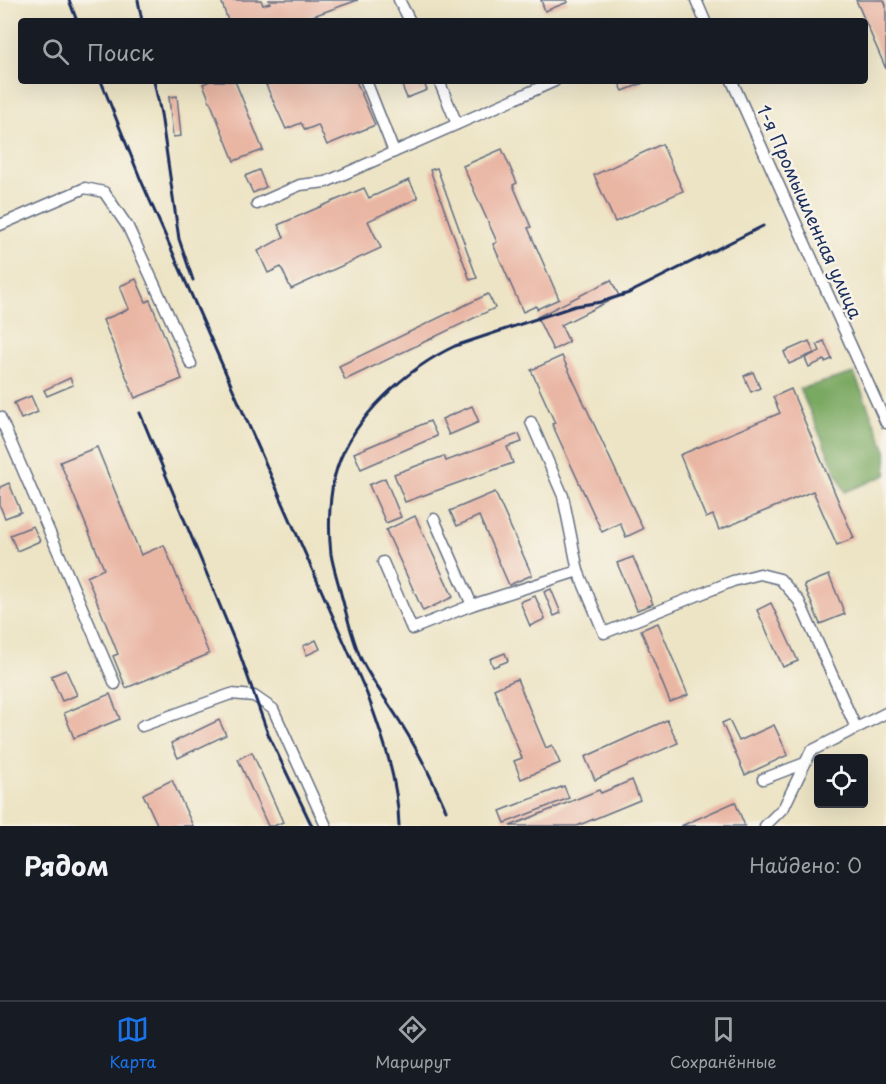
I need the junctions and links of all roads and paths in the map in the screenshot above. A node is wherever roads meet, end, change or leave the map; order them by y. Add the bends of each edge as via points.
1 (399, 0) edge
2 (696, 0) edge
3 (409, 18) edge
4 (704, 18) edge
5 (367, 84) edge
6 (440, 84) edge
7 (548, 84) edge
8 (733, 84) edge
9 (457, 124) junction
10 (394, 152) junction
11 (257, 204) dead end
12 (0, 225) edge
13 (191, 364) dead end
14 (0, 417) edge
15 (531, 422) dead end
16 (886, 423) edge
17 (434, 519) dead end
18 (383, 562) dead end
19 (579, 571) junction
20 (472, 605) junction
21 (115, 684) dead end
22 (886, 713) edge
23 (142, 726) dead end
24 (856, 728) junction
25 (805, 763) junction
26 (763, 779) dead end
27 (326, 826) edge
28 (765, 826) edge

1 - 3 street
2 - 4 street
5 - 10 street
6 - 9 street
7 - 9 street
8 - 16 street, 1-я Промышленная улица
9 - 10 street
10 - 11 street via 326,182 300,185
12 - 13 street via 85,188 104,192 128,227
14 - 21 street
15 - 19 street via 563,496
17 - 20 street
18 - 20 street via 412,629
19 - 20 street
19 - 24 street via 604,633 733,581 760,574 780,579 799,601
22 - 24 street
23 - 27 street via 231,694 254,696 273,709
24 - 25 street via 811,750
25 - 26 street
25 - 28 street via 784,807

